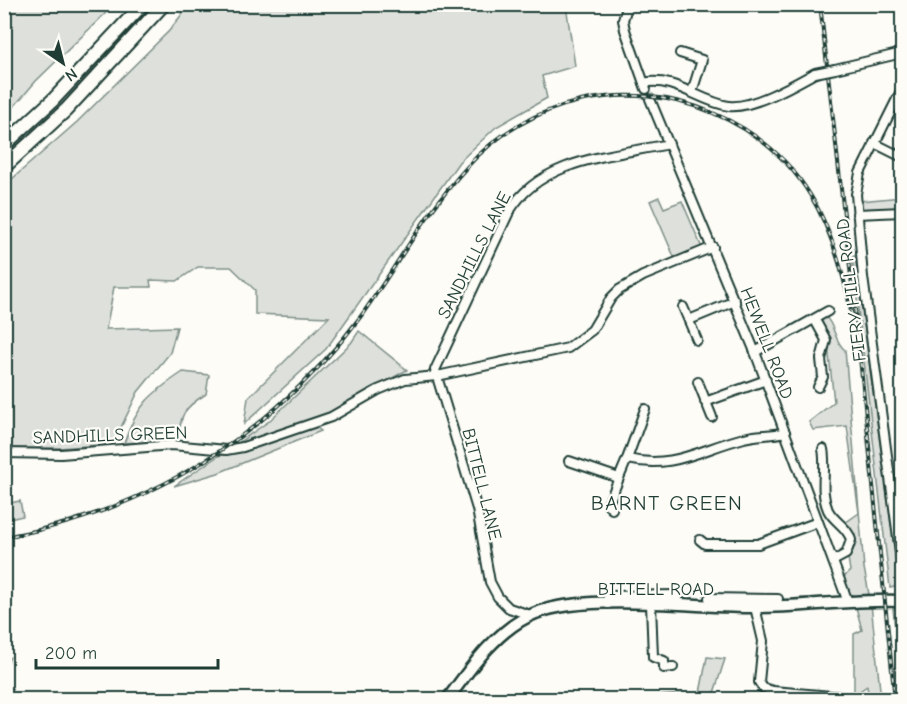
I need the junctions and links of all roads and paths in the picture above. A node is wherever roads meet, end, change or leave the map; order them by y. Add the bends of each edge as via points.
1 (143, 4) edge
2 (164, 4) edge
3 (628, 4) edge
4 (680, 53) dead end
5 (903, 53) edge
6 (903, 89) edge
7 (692, 92) junction
8 (650, 99) dead end
9 (874, 143) junction
10 (669, 144) junction
11 (4, 145) edge
12 (903, 157) edge
13 (4, 166) edge
14 (903, 212) edge
15 (857, 214) junction
16 (713, 247) junction
17 (735, 301) junction
18 (683, 307) dead end
19 (828, 311) dead end
20 (689, 320) junction
21 (814, 320) junction
22 (698, 339) dead end
23 (756, 352) junction
24 (437, 376) junction
25 (766, 380) junction
26 (698, 382) dead end
27 (818, 387) dead end
28 (705, 402) junction
29 (645, 409) dead end
30 (712, 417) dead end
31 (785, 432) junction
32 (4, 453) edge
33 (826, 453) dead end
34 (627, 459) junction
35 (569, 461) dead end
36 (619, 478) junction
37 (612, 510) dead end
38 (818, 522) junction
39 (900, 526) edge
40 (700, 540) dead end
41 (833, 561) junction
42 (903, 567) edge
43 (709, 598) dead end
44 (781, 601) junction
45 (903, 601) edge
46 (726, 602) junction
47 (848, 602) junction
48 (608, 604) junction
49 (651, 604) junction
50 (680, 604) junction
51 (756, 607) junction
52 (509, 608) junction
53 (530, 615) junction
54 (511, 626) junction
55 (673, 667) dead end
56 (843, 697) dead end
57 (447, 699) edge

1 - 11 highway via 53,100
2 - 13 highway via 66,110
3 - 7 street via 623,20 625,30 645,86 666,84
4 - 7 street via 702,60
5 - 7 street, bridge via 815,73 737,106
6 - 9 street, FIERY HILL ROAD
8 - 10 street, HEWELL ROAD
9 - 12 street
9 - 15 street, FIERY HILL ROAD via 857,181
10 - 16 street, HEWELL ROAD
10 - 24 street, SANDHILLS LANE via 574,164 555,170 526,189 509,212 435,370
14 - 15 street
15 - 39 street, FIERY HILL ROAD
16 - 17 street, HEWELL ROAD
16 - 24 street via 619,290 592,330 568,348
17 - 20 street
17 - 23 street, HEWELL ROAD
18 - 20 street
19 - 21 street
20 - 22 street
21 - 23 street
21 - 27 street via 826,340 821,359 823,377
23 - 25 street, HEWELL ROAD
24 - 32 street, SANDHILLS GREEN via 393,383 332,417 243,447 216,450 179,445 62,454
24 - 52 street, BITTELL LANE via 477,509 488,576 498,597
25 - 28 street
25 - 31 street, HEWELL ROAD
26 - 28 street
28 - 30 street
29 - 34 street
31 - 34 street via 743,438 678,461 660,464
31 - 38 street, HEWELL ROAD
33 - 41 street via 823,495 829,512 849,533 852,544 846,554
34 - 36 street
35 - 36 street
36 - 37 street via 608,505
38 - 40 street via 758,544 705,544
38 - 41 street, HEWELL ROAD
39 - 42 street, FIERY HILL ROAD
41 - 47 street, HEWELL ROAD
43 - 46 street
44 - 46 street
44 - 47 main road, BITTELL ROAD
44 - 51 main road, BITTELL ROAD
45 - 47 main road, BITTELL ROAD
46 - 50 main road, BITTELL ROAD
46 - 51 main road, BITTELL ROAD
48 - 49 main road, BITTELL ROAD
48 - 50 street via 608,596 676,595
48 - 53 main road, BITTELL ROAD via 555,608
49 - 50 main road, BITTELL ROAD
49 - 55 street via 653,657 664,662 664,668
51 - 56 street via 763,641 759,682 763,688
52 - 53 street
52 - 54 street
53 - 54 main road, BITTELL ROAD
54 - 57 main road, BITTELL ROAD

